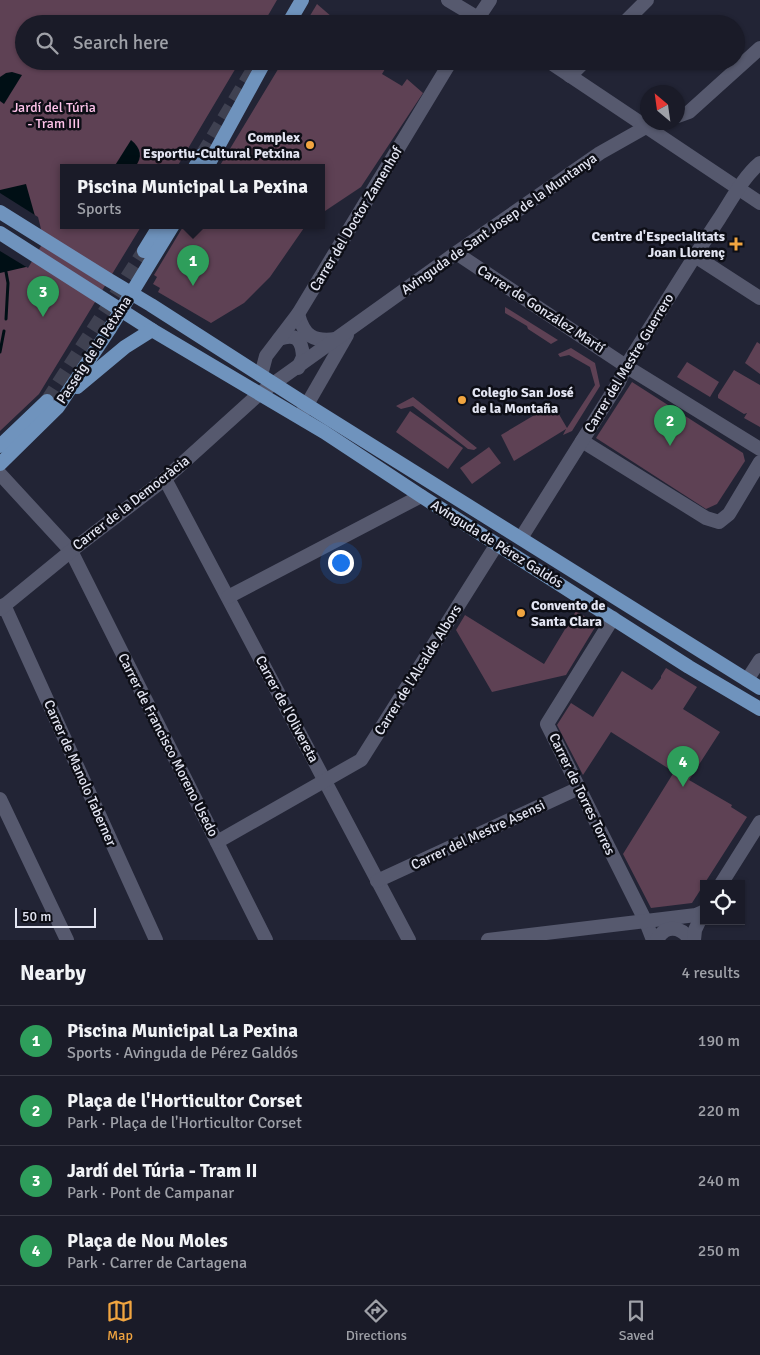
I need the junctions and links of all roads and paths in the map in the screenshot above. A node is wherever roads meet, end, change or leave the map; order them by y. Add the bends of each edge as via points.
1 (302, 0) edge
2 (448, 0) edge
3 (490, 0) edge
4 (647, 0) edge
5 (293, 15) edge
6 (470, 15) edge
7 (483, 15) edge
8 (632, 15) edge
9 (760, 48) edge
10 (745, 62) edge
11 (260, 70) edge
12 (447, 70) edge
13 (561, 70) edge
14 (576, 70) edge
15 (736, 70) edge
16 (570, 76) junction
17 (685, 113) edge
18 (640, 117) edge
19 (644, 130) edge
20 (660, 130) edge
21 (204, 161) edge
22 (760, 163) edge
23 (739, 189) junction
24 (760, 203) edge
25 (0, 212) edge
26 (158, 229) edge
27 (171, 229) edge
28 (0, 233) edge
29 (144, 251) tunnel mouth
30 (456, 253) junction
31 (695, 256) junction
32 (132, 293) junction
33 (760, 298) edge
34 (121, 310) junction
35 (298, 314) junction
36 (354, 326) junction
37 (152, 330) junction
38 (279, 339) junction
39 (336, 339) junction
40 (626, 366) junction
41 (298, 368) junction
42 (261, 375) junction
43 (275, 384) junction
44 (259, 394) junction
45 (52, 404) junction
46 (303, 411) junction
47 (582, 441) junction
48 (0, 446) edge
49 (760, 448) edge
50 (760, 462) edge
51 (0, 464) edge
52 (0, 474) edge
53 (165, 479) junction
54 (422, 496) junction
55 (521, 538) junction
56 (497, 544) junction
57 (70, 551) junction
58 (228, 597) junction
59 (2, 607) edge
60 (613, 618) junction
61 (760, 660) edge
62 (747, 680) junction
63 (760, 688) edge
64 (760, 709) edge
65 (324, 780) junction
66 (579, 788) junction
67 (0, 799) edge
68 (760, 822) edge
69 (217, 842) junction
70 (724, 880) edge
71 (377, 881) junction
72 (700, 914) edge
73 (700, 920) edge
74 (646, 922) junction
75 (67, 940) edge
76 (156, 940) edge
77 (266, 940) edge
78 (409, 940) edge
79 (488, 940) edge
80 (652, 940) edge
81 (656, 940) edge
82 (692, 940) edge

1 - 5 main road
2 - 6 street
3 - 7 street
4 - 8 street
9 - 10 street
11 - 21 main road
12 - 35 street, Carrer del Doctor Zamenhof
13 - 16 street
14 - 16 street
15 - 17 street
16 - 18 street
19 - 30 street, Avinguda de Sant Josep de la Muntanya via 604,151
20 - 23 street
22 - 23 street, Carrer del Mestre Guerrero
23 - 24 street
23 - 31 street, Carrer del Mestre Guerrero
25 - 32 main road, Avinguda de Pérez Galdós
26 - 29 main road
27 - 32 main road, Passeig de la Petxina
28 - 34 main road, Avinguda de Pérez Galdós
30 - 36 street, Avinguda de Sant Josep de la Muntanya
30 - 40 street, Carrer de González Martí
31 - 33 street
31 - 40 street, Carrer del Mestre Guerrero
32 - 34 main road, Passeig de la Petxina
32 - 42 main road, Avinguda de Pérez Galdós
34 - 37 main road, Avinguda de Pérez Galdós
34 - 45 main road, Passeig de la Petxina
35 - 38 street, Carrer del Doctor Zamenhof
35 - 39 street via 308,335 320,340
36 - 39 street, Avinguda de Sant Josep de la Muntanya
36 - 46 street, Avinguda de Sant Josep de la Muntanya
37 - 44 main road, Avinguda de Pérez Galdós
37 - 45 main road via 125,346
38 - 41 street via 295,336 299,340 303,357
38 - 42 street, Carrer del Doctor Zamenhof via 266,356
39 - 41 street, Avinguda de Sant Josep de la Muntanya
40 - 47 street, Carrer del Mestre Guerrero
40 - 49 street, Carrer de González Martí
41 - 43 street, Avinguda de Sant Josep de la Muntanya
42 - 43 main road, Avinguda de Pérez Galdós
43 - 44 street
43 - 46 main road, Avinguda de Pérez Galdós
44 - 46 main road, Avinguda de Pérez Galdós
44 - 53 street, Carrer de la Democràcia
45 - 48 main road, Passeig de la Petxina
45 - 51 main road, Passeig de la Petxina
46 - 54 main road, Avinguda de Pérez Galdós
46 - 55 main road, Avinguda de Pérez Galdós
47 - 50 street via 706,518 719,522 729,514
47 - 55 street, Carrer del Mestre Guerrero
52 - 57 street, Carrer de Francisco Moreno Usedo
53 - 57 street, Carrer de la Democràcia
53 - 58 street, Carrer de l'Olivereta
54 - 56 main road, Avinguda de Pérez Galdós
54 - 58 street
55 - 62 main road, Avinguda de Pérez Galdós
56 - 60 main road, Avinguda de Pérez Galdós
56 - 65 street, Carrer de l'Alcalde Albors via 361,760
57 - 59 street, Carrer de la Democràcia
57 - 69 street, Carrer de Francisco Moreno Usedo
58 - 65 street, Carrer de l'Olivereta
59 - 76 street, Carrer de Manolo Taberner
60 - 64 main road, Avinguda de Pérez Galdós
60 - 66 street, Carrer de Torres Torres via 547,724
61 - 62 street
62 - 63 main road, Avinguda de Pérez Galdós
65 - 69 street, Carrer de l'Alcalde Albors
65 - 71 street, Carrer de l'Olivereta
66 - 71 street, Carrer del Mestre Asensi
66 - 74 street, Carrer de Torres Torres
67 - 75 street
68 - 70 street
69 - 77 street, Carrer de Francisco Moreno Usedo
71 - 78 street, Carrer de l'Olivereta
72 - 74 street
73 - 82 street
74 - 79 street
74 - 80 street, Carrer de Torres Torres
81 - 82 street via 662,932 673,928 683,931

